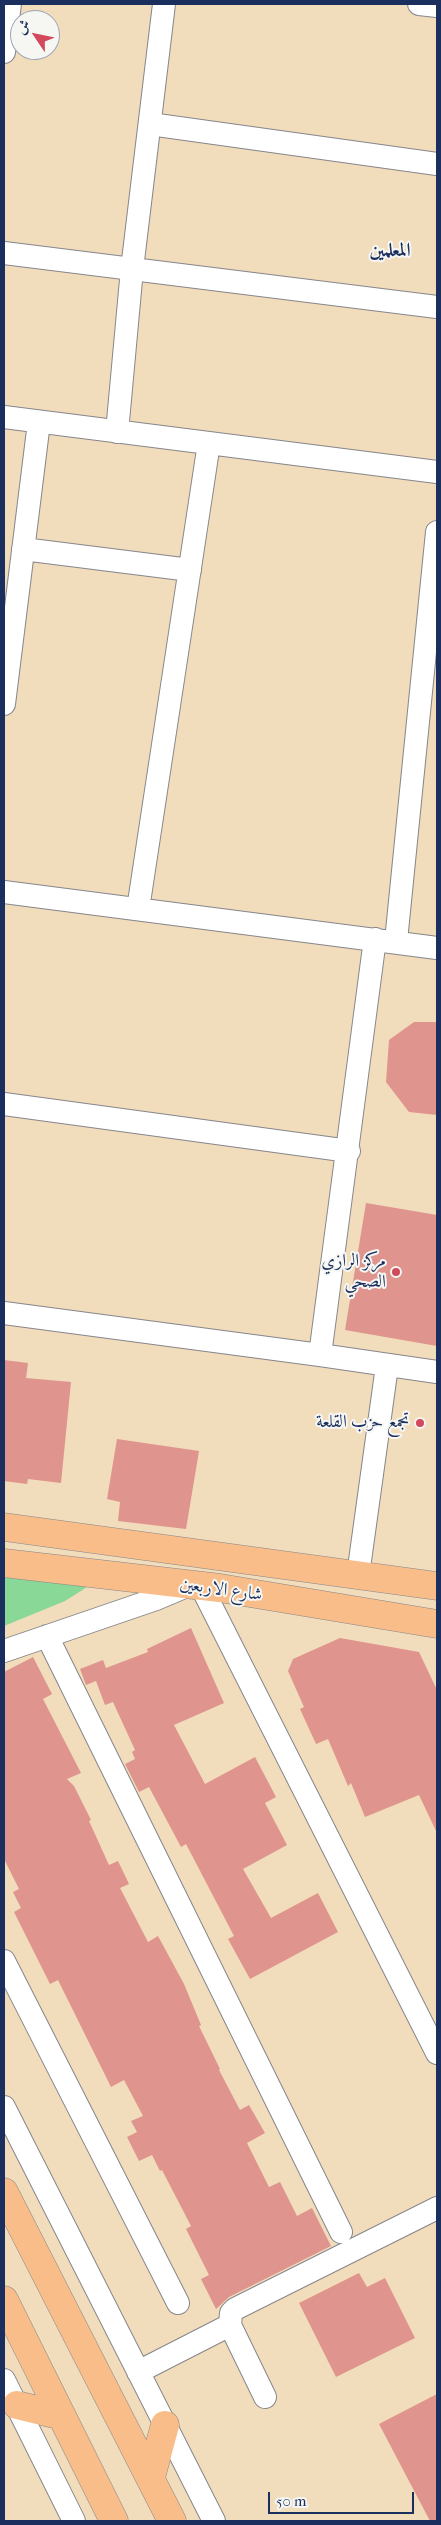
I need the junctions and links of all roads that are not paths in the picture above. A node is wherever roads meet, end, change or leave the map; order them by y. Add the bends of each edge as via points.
1 (10, 4) edge
2 (164, 4) edge
3 (419, 4) edge
4 (437, 6) edge
5 (4, 52) edge
6 (150, 124) junction
7 (437, 164) edge
8 (4, 254) edge
9 (132, 269) junction
10 (437, 307) edge
11 (4, 417) edge
12 (39, 422) junction
13 (117, 432) junction
14 (209, 444) junction
15 (437, 472) edge
16 (437, 532) edge
17 (23, 549) junction
18 (190, 570) junction
19 (4, 704) edge
20 (4, 892) edge
21 (138, 909) junction
22 (385, 940) junction
23 (437, 948) edge
24 (4, 1104) edge
25 (349, 1152) junction
26 (4, 1313) edge
27 (320, 1355) junction
28 (387, 1366) junction
29 (437, 1372) edge
30 (4, 1527) edge
31 (226, 1557) junction
32 (4, 1562) edge
33 (358, 1575) junction
34 (437, 1586) edge
35 (203, 1587) junction
36 (437, 1624) edge
37 (47, 1636) junction
38 (4, 1651) edge
39 (4, 1961) edge
40 (437, 2053) edge
41 (4, 2107) edge
42 (4, 2192) edge
43 (437, 2208) edge
44 (341, 2232) dead end
45 (4, 2300) edge
46 (178, 2303) dead end
47 (230, 2325) junction
48 (138, 2372) junction
49 (4, 2380) edge
50 (265, 2397) dead end
51 (17, 2405) junction
52 (62, 2416) junction
53 (165, 2425) junction
54 (151, 2477) junction
55 (74, 2521) edge
56 (114, 2521) edge
57 (172, 2521) edge
58 (214, 2521) edge

1 - 5 street
2 - 6 street
3 - 4 street
6 - 7 street
6 - 9 street
8 - 9 street
9 - 10 street
9 - 13 street
11 - 12 street
12 - 13 street
12 - 17 street
13 - 14 street
14 - 15 street
14 - 18 street
16 - 22 street
17 - 18 street
17 - 19 street
18 - 21 street
20 - 21 street
21 - 22 street
22 - 23 street
22 - 25 street
24 - 25 street
25 - 27 street
26 - 27 street
27 - 28 street
28 - 29 street
28 - 33 street
30 - 31 main road, شارع الاربعين
31 - 33 main road, شارع الاربعين
31 - 35 main road
32 - 35 main road, شارع الاربعين
33 - 34 main road, شارع الاربعين
35 - 36 main road, شارع الاربعين
35 - 37 street via 156,1599
35 - 40 street
37 - 38 street
37 - 44 street
39 - 46 street
41 - 48 street
42 - 54 main road
43 - 47 street via 235,2309 231,2313
45 - 52 main road
47 - 48 street
47 - 50 street
48 - 53 street
49 - 51 street
51 - 52 main road
51 - 55 street
52 - 56 main road
53 - 54 main road
53 - 58 street
54 - 57 main road

